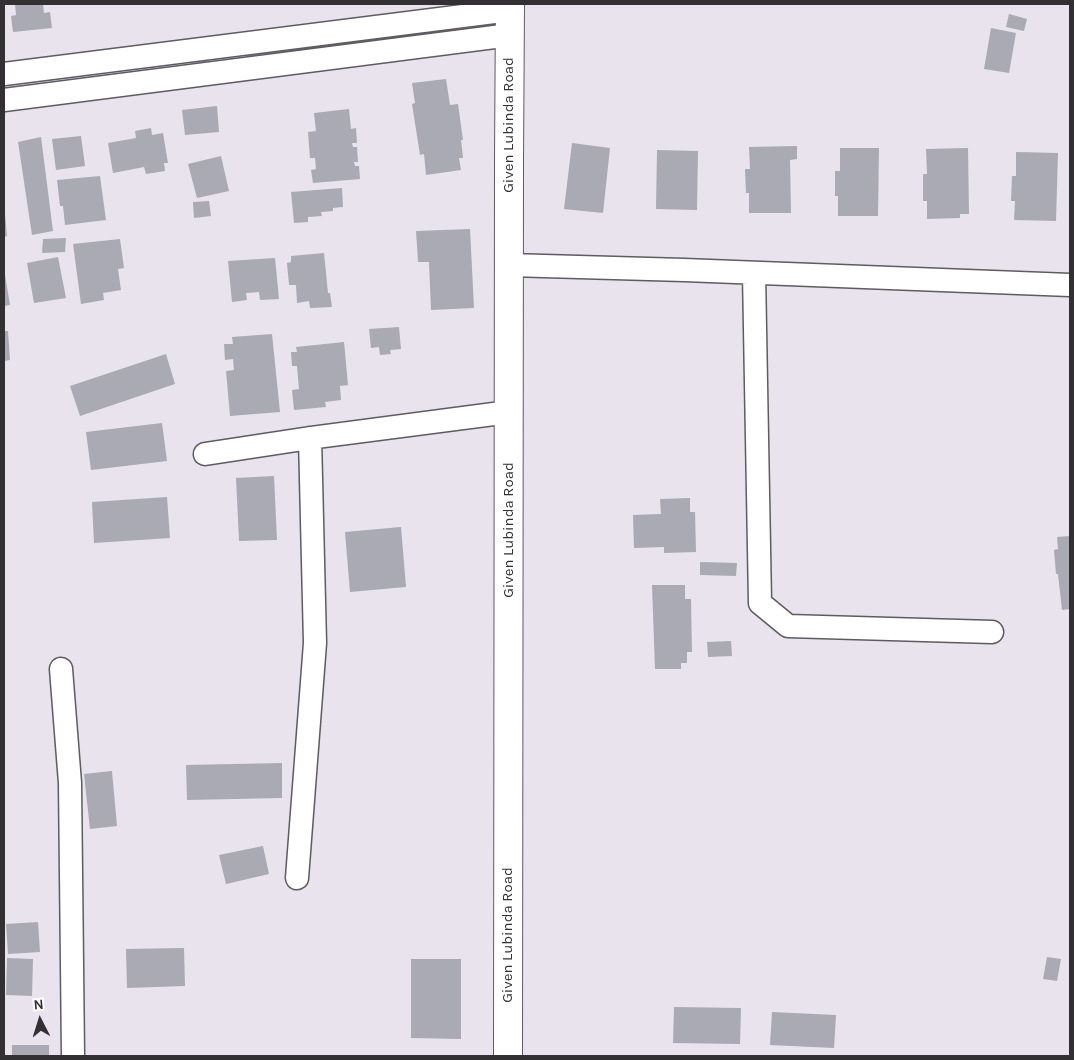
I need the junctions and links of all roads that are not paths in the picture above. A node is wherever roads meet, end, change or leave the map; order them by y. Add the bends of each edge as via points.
1 (510, 16) edge
2 (4, 74) edge
3 (4, 100) edge
4 (509, 265) junction
5 (754, 273) junction
6 (1070, 285) edge
7 (509, 412) junction
8 (310, 438) junction
9 (205, 454) dead end
10 (992, 632) dead end
11 (61, 669) dead end
12 (297, 878) dead end
13 (74, 1056) edge
14 (508, 1056) edge

1 - 2 street
1 - 3 street
1 - 4 street, Given Lubinda Road
4 - 5 street
4 - 7 street, Given Lubinda Road
5 - 6 street
5 - 10 street via 760,603 788,626
7 - 8 street
7 - 14 street, Given Lubinda Road
8 - 9 street
8 - 12 street via 315,643
11 - 13 street via 70,783

